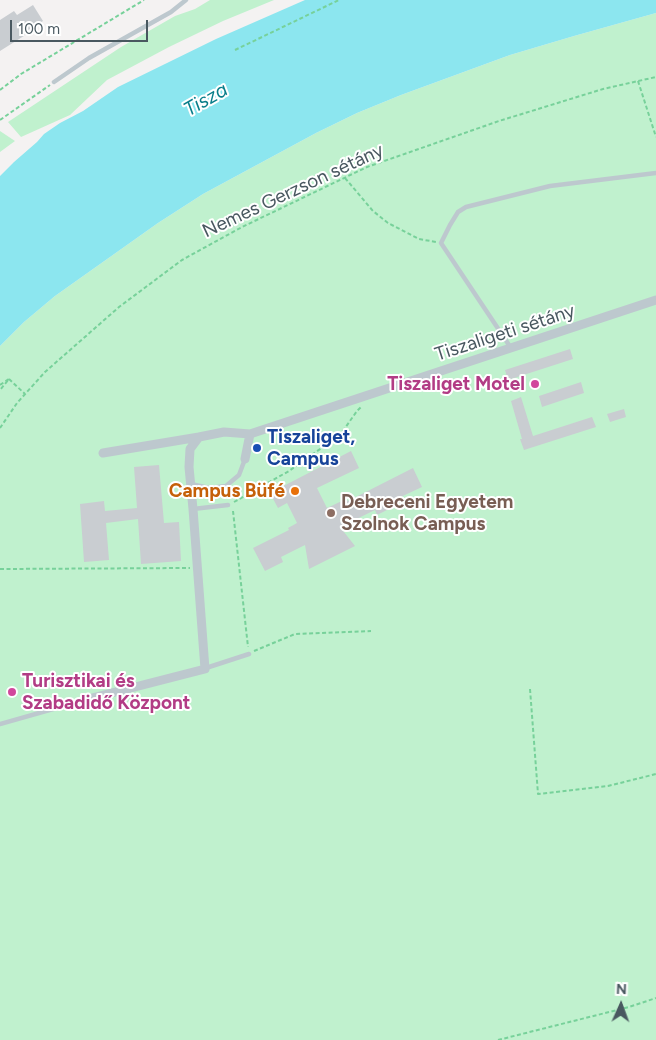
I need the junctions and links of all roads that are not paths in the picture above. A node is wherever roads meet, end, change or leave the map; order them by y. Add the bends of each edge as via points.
1 (186, 0) edge
2 (54, 82) road end
3 (656, 174) edge
4 (656, 300) edge
5 (511, 348) junction
6 (250, 434) junction
7 (199, 437) junction
8 (103, 453) dead end
9 (245, 459) joint
10 (191, 484) junction
11 (228, 505) dead end
12 (193, 508) junction
13 (249, 654) road end
14 (204, 669) junction
15 (92, 698) joint
16 (0, 724) edge

1 - 2 lane
3 - 5 lane via 550,186 466,207 458,212 441,243
4 - 5 street, Tiszaligeti sétány
5 - 6 street, Tiszaligeti sétány
6 - 7 street, Tiszaligeti sétány via 224,432
6 - 9 street
7 - 8 street, Tiszaligeti sétány
7 - 10 street via 190,449
9 - 10 lane via 239,475 226,486 209,488
10 - 12 street
11 - 12 lane
12 - 14 street
13 - 14 lane
14 - 15 street
15 - 16 lane

